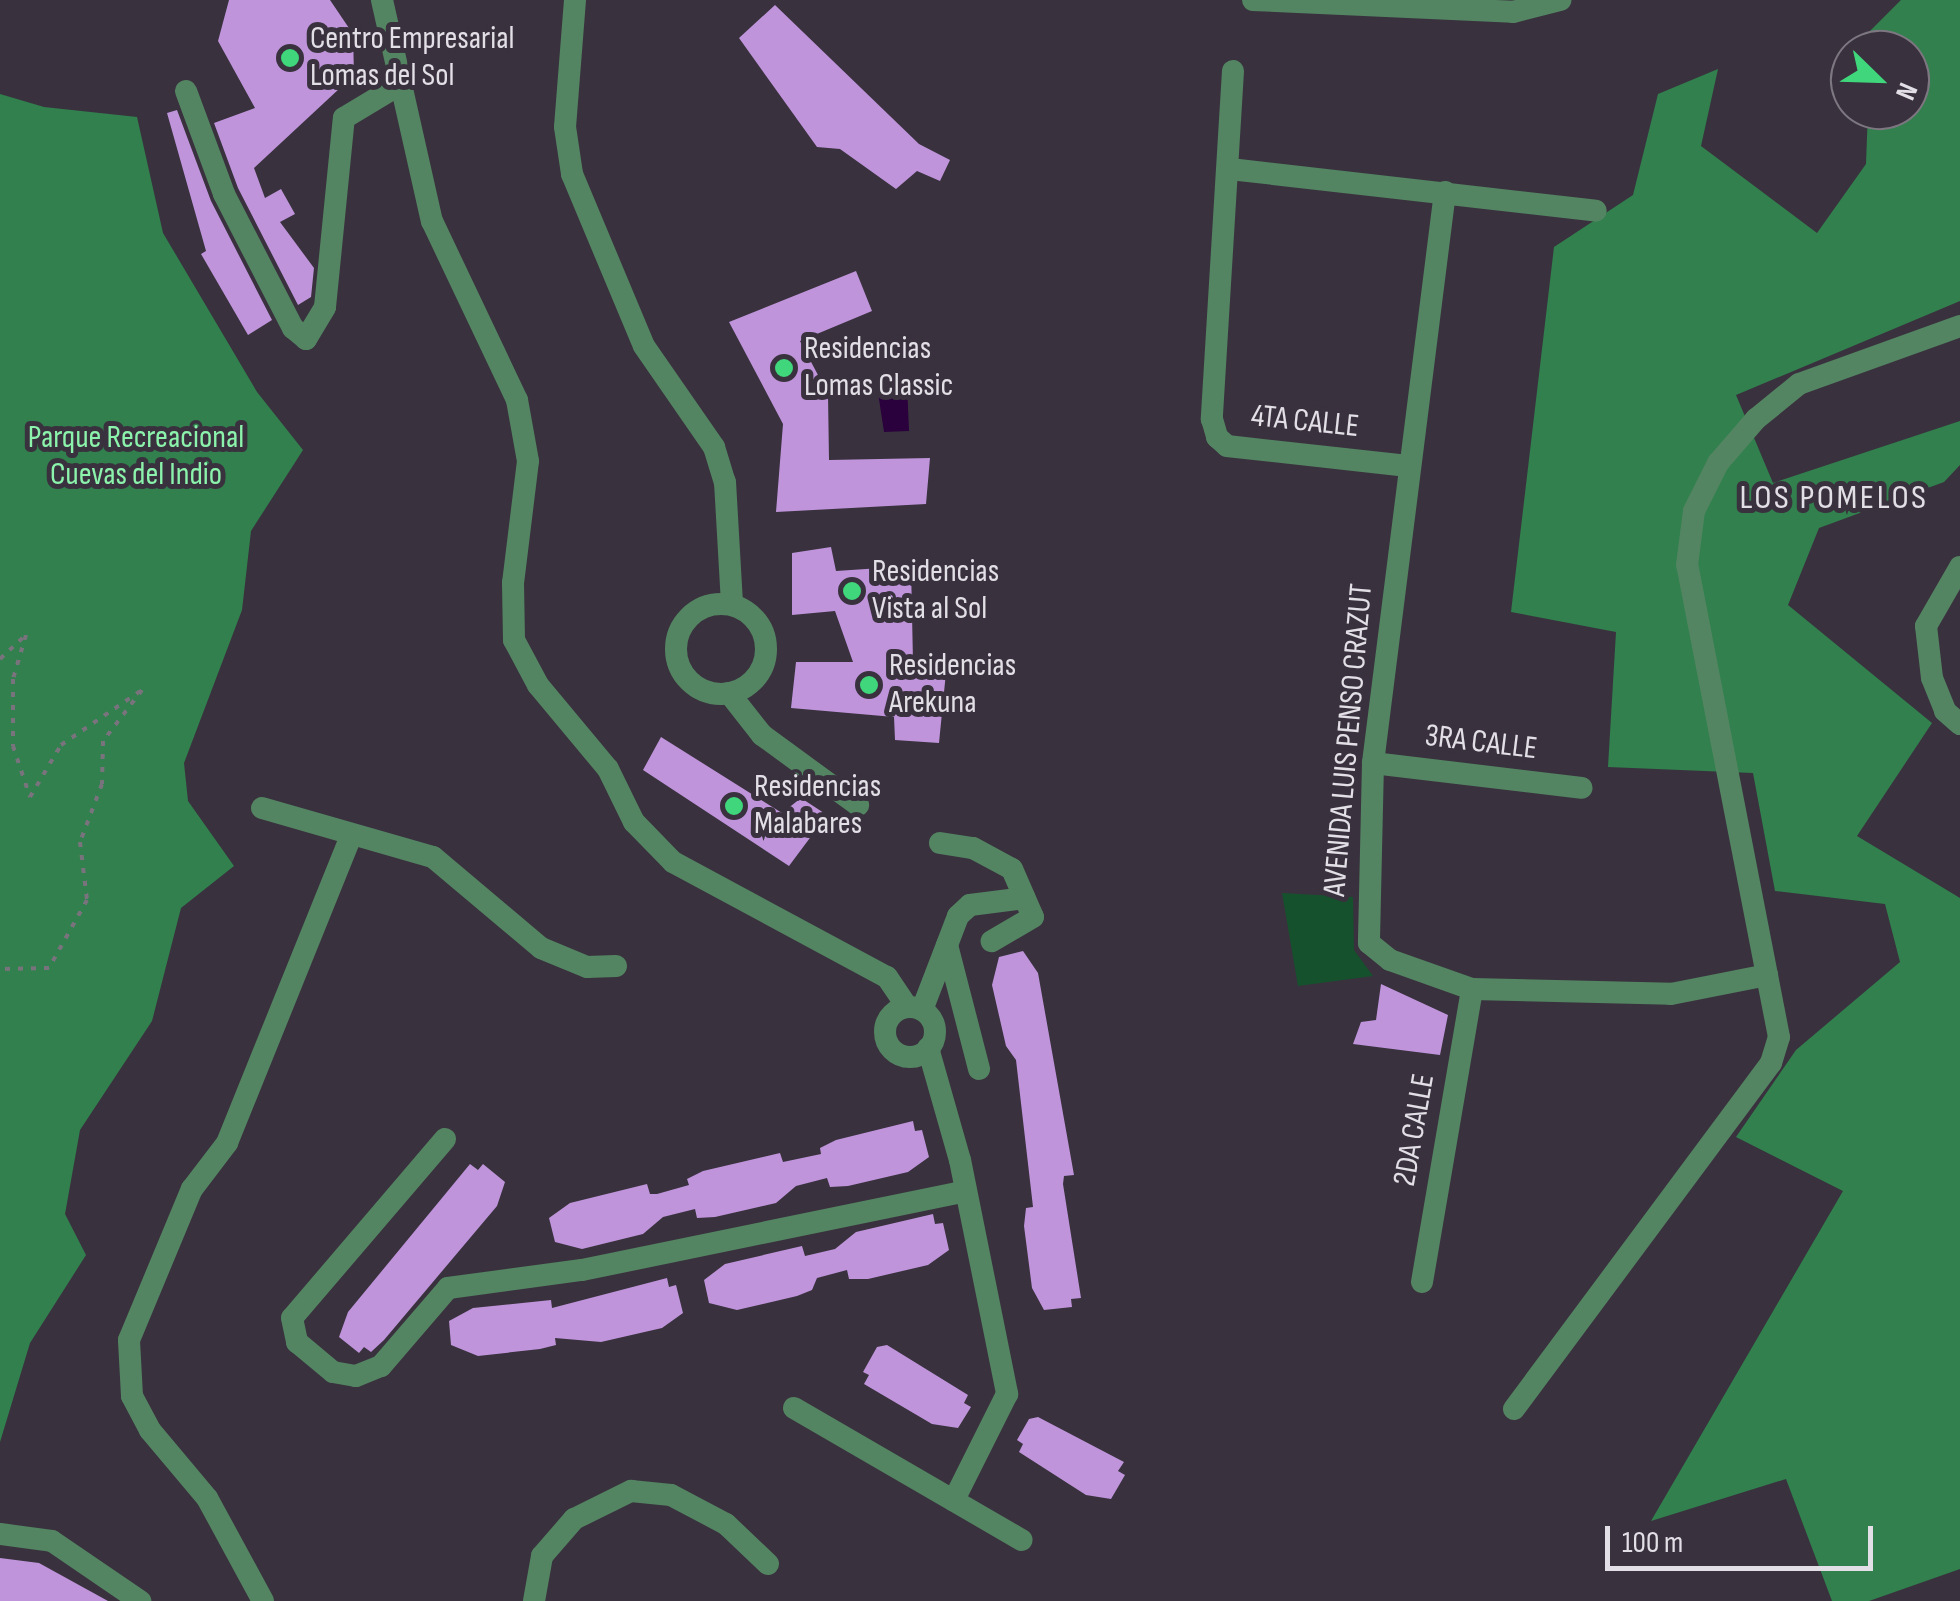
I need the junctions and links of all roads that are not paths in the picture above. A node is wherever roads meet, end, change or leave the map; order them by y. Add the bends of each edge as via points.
1 (382, 0) edge
2 (575, 0) edge
3 (1253, 0) edge
4 (1560, 0) edge
5 (1535, 5) edge
6 (1233, 71) dead end
7 (399, 85) junction
8 (186, 91) dead end
9 (1230, 170) junction
10 (1445, 192) junction
11 (1596, 210) dead end
12 (1960, 326) edge
13 (1408, 466) junction
14 (1960, 567) edge
15 (732, 605) junction
16 (729, 694) junction
17 (1960, 724) edge
18 (1373, 763) junction
19 (1582, 788) dead end
20 (858, 805) dead end
21 (262, 808) dead end
22 (350, 838) junction
23 (940, 843) dead end
24 (1025, 898) junction
25 (992, 940) dead end
26 (946, 945) junction
27 (616, 966) dead end
28 (1768, 976) junction
29 (1472, 989) junction
30 (914, 1008) junction
31 (928, 1048) junction
32 (979, 1069) dead end
33 (446, 1139) dead end
34 (962, 1192) junction
35 (1422, 1282) dead end
36 (794, 1408) dead end
37 (1514, 1408) dead end
38 (954, 1500) junction
39 (0, 1534) edge
40 (1022, 1540) dead end
41 (768, 1564) dead end
42 (140, 1601) edge
43 (263, 1601) edge
44 (534, 1601) edge

1 - 7 street
2 - 15 street via 565,128 572,174 644,346 714,447 725,482
3 - 5 street
4 - 5 street
6 - 9 street
7 - 8 street via 344,118 326,306 306,339 286,315 224,194
7 - 30 street via 432,221 517,400 528,462 513,583 514,640 538,685 608,770 634,822 673,862 887,977
9 - 10 street
9 - 13 street, 4TA CALLE via 1212,419 1227,446
10 - 11 street
10 - 13 street, AVENIDA LUIS PENSO CRAZUT
12 - 28 street via 1799,384 1756,418 1718,463 1694,511 1687,565
13 - 18 street, AVENIDA LUIS PENSO CRAZUT
14 - 17 street via 1926,626 1932,678 1945,711
15 - 16 street via 757,622 766,650 755,678
15 - 16 street via 691,615 676,655 695,688
16 - 20 street via 762,736
18 - 19 street, 3RA CALLE
18 - 29 street, AVENIDA LUIS PENSO CRAZUT via 1369,943 1390,960
21 - 22 street
22 - 27 street via 433,857 541,948 587,966
22 - 43 street via 228,1144 192,1189 130,1340 132,1396 150,1430 207,1498
23 - 24 street via 1001,860
24 - 25 street via 1033,917
24 - 26 street via 970,906
26 - 30 street
26 - 32 street
28 - 29 street, AVENIDA LUIS PENSO CRAZUT via 1670,994
28 - 37 street via 1779,1037 1771,1063
29 - 35 street, 2DA CALLE
30 - 31 street via 935,1030
30 - 31 street via 887,1022 889,1046 911,1057
31 - 34 street
33 - 34 street via 292,1318 297,1342 333,1372 356,1376 380,1366 448,1288 582,1270
34 - 38 street via 1007,1394
36 - 38 street
38 - 40 street
39 - 42 street via 52,1541
41 - 44 street via 726,1524 671,1496 631,1491 574,1519 542,1556

